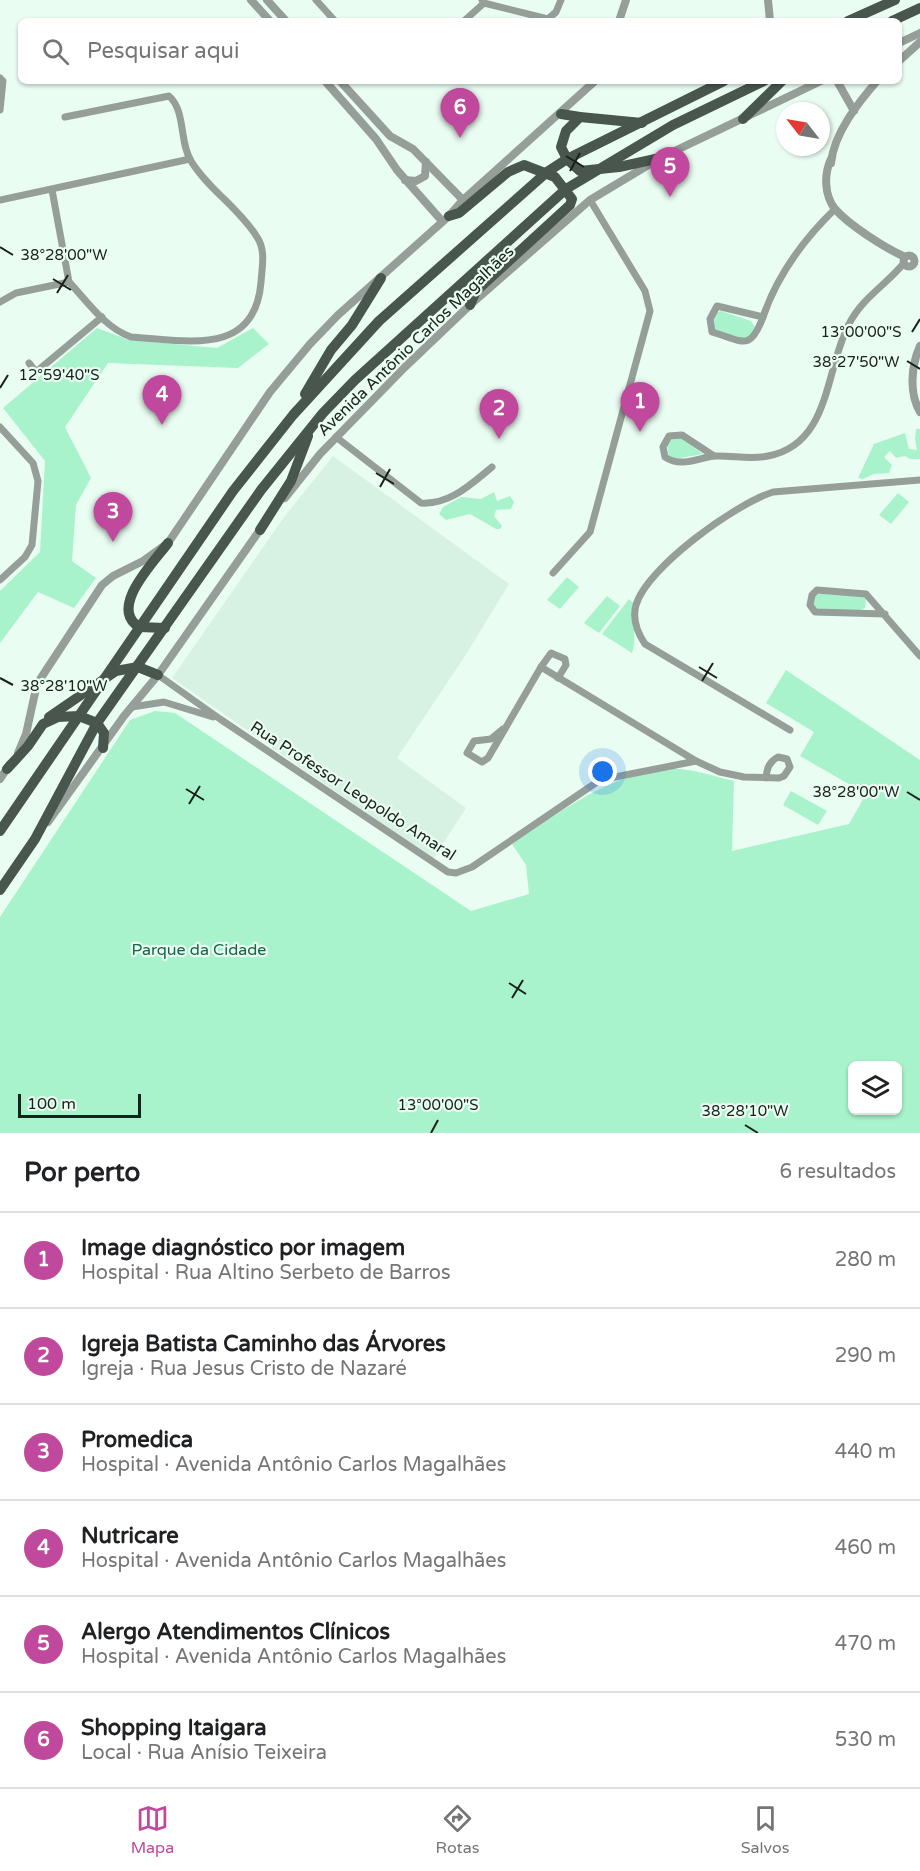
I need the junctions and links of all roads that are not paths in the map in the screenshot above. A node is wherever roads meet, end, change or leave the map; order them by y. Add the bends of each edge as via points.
1 (251, 0) edge
2 (267, 0) edge
3 (316, 0) edge
4 (561, 0) edge
5 (626, 0) edge
6 (768, 0) edge
7 (895, 0) edge
8 (483, 2) edge
9 (920, 8) edge
10 (267, 18) edge
11 (283, 18) edge
12 (332, 18) edge
13 (467, 18) edge
14 (541, 18) edge
15 (550, 18) edge
16 (620, 18) edge
17 (770, 18) edge
18 (855, 18) edge
19 (898, 18) edge
20 (920, 33) edge
21 (902, 42) edge
22 (920, 42) edge
23 (902, 58) edge
24 (0, 78) edge
25 (328, 84) edge
26 (343, 84) edge
27 (592, 84) edge
28 (718, 84) edge
29 (758, 84) edge
30 (779, 84) edge
31 (816, 84) edge
32 (839, 84) edge
33 (875, 84) edge
34 (0, 110) edge
35 (854, 111) junction
36 (561, 114) junction
37 (64, 117) dead end
38 (580, 117) junction
39 (743, 118) junction
40 (642, 123) junction
41 (660, 158) junction
42 (190, 159) junction
43 (567, 159) junction
44 (426, 162) junction
45 (547, 172) junction
46 (590, 172) junction
47 (405, 180) junction
48 (566, 189) junction
49 (52, 190) junction
50 (0, 200) edge
51 (463, 200) junction
52 (590, 200) junction
53 (833, 206) junction
54 (446, 219) junction
55 (908, 262) edge
56 (381, 278) junction
57 (69, 282) junction
58 (0, 302) edge
59 (470, 305) junction
60 (102, 317) junction
61 (763, 317) junction
62 (920, 346) edge
63 (29, 363) dead end
64 (916, 386) edge
65 (920, 412) edge
66 (323, 413) junction
67 (293, 415) junction
68 (0, 427) edge
69 (336, 437) junction
70 (714, 456) junction
71 (492, 467) dead end
72 (920, 480) edge
73 (260, 530) junction
74 (168, 543) junction
75 (553, 573) dead end
76 (0, 580) edge
77 (885, 615) junction
78 (139, 627) junction
79 (165, 628) junction
80 (920, 656) edge
81 (138, 667) junction
82 (541, 668) junction
83 (158, 675) junction
84 (558, 678) junction
85 (102, 682) junction
86 (132, 707) junction
87 (79, 716) junction
88 (220, 720) junction
89 (97, 723) junction
90 (43, 724) junction
91 (503, 729) junction
92 (790, 730) dead end
93 (103, 748) junction
94 (696, 761) junction
95 (7, 769) junction
96 (766, 778) dead end
97 (0, 779) edge
98 (0, 831) edge
99 (35, 839) junction
100 (0, 890) edge

1 - 10 street
2 - 11 street
3 - 12 street
4 - 15 street
5 - 16 street
6 - 17 street
7 - 18 main road
8 - 13 street
8 - 14 street
9 - 19 main road
20 - 21 street
22 - 23 street
24 - 34 street
25 - 47 street via 381,144
26 - 44 street via 390,136
27 - 36 street
28 - 40 main road, Avenida Antônio Carlos Magalhães
29 - 46 main road, Avenida Antônio Carlos Magalhães via 673,125
30 - 39 main road
31 - 39 street, Avenida Antônio Carlos Magalhães
32 - 35 street
33 - 35 street
35 - 53 street via 831,159
36 - 38 main road
36 - 51 street
37 - 42 street via 169,96 176,104
38 - 40 main road
38 - 43 main road via 562,140
39 - 41 street, Avenida Antônio Carlos Magalhães
40 - 43 main road, Avenida Antônio Carlos Magalhães
41 - 46 main road
41 - 52 street, Avenida Antônio Carlos Magalhães
42 - 49 street
42 - 60 street via 258,238 262,257 260,299 254,313 227,337 208,341 130,337 112,328
43 - 45 main road, Avenida Antônio Carlos Magalhães
43 - 46 main road via 580,171
44 - 47 street via 425,176 416,181
44 - 51 street
45 - 48 main road
45 - 54 main road via 516,166 459,213
45 - 67 main road, Avenida Antônio Carlos Magalhães via 379,321
46 - 48 main road, Avenida Antônio Carlos Magalhães
47 - 54 street
48 - 59 main road via 572,199 570,205 476,291
48 - 66 main road, Avenida Antônio Carlos Magalhães
49 - 50 street
49 - 57 street
51 - 54 street
52 - 59 street, Avenida Antônio Carlos Magalhães
52 - 75 street via 645,291 650,311 590,532
53 - 55 street
53 - 61 street via 778,280
54 - 56 street
55 - 70 street via 869,296 848,325 821,408 794,448 750,459
56 - 67 main road via 352,325 330,350
56 - 74 street via 338,315 286,372
57 - 58 street via 16,293
57 - 60 street
59 - 69 street, Avenida Antônio Carlos Magalhães
60 - 63 street via 36,372
61 - 61 street via 717,306 709,326 712,332 752,340
62 - 64 street via 915,362
64 - 65 street
66 - 73 main road via 306,440 291,480
66 - 79 main road, Avenida Antônio Carlos Magalhães via 261,490
67 - 78 main road, Avenida Antônio Carlos Magalhães via 233,491
68 - 76 street via 33,463 38,481 32,545
69 - 71 street via 421,503 431,504 453,496
69 - 73 street, Avenida Antônio Carlos Magalhães
70 - 70 street via 682,435 669,436 663,447 665,457 674,461
72 - 92 street via 759,496 695,538 642,593 634,616 645,644
73 - 83 street, Avenida Antônio Carlos Magalhães
74 - 78 main road via 129,599 127,614
74 - 95 street via 102,585 37,684 23,743
77 - 77 street via 862,592 817,590 810,605 815,612
77 - 80 street
78 - 79 main road
78 - 85 main road, Avenida Antônio Carlos Magalhães
79 - 81 main road, Avenida Antônio Carlos Magalhães
81 - 83 main road
81 - 85 main road via 116,671
81 - 89 main road, Avenida Antônio Carlos Magalhães
82 - 84 street
82 - 84 street via 554,653 567,662
82 - 91 street
83 - 86 street, Avenida Antônio Carlos Magalhães
83 - 88 street, Rua Professor Leopoldo Amaral
84 - 94 street
85 - 87 main road, Avenida Antônio Carlos Magalhães
85 - 90 main road
86 - 88 street, Rua Professor Leopoldo Amaral via 164,702
86 - 93 street, Avenida Antônio Carlos Magalhães
87 - 89 main road
87 - 90 main road via 58,717
87 - 98 main road, Avenida Antônio Carlos Magalhães
88 - 94 street, Rua Professor Leopoldo Amaral via 440,868 456,873 472,867 600,780
89 - 93 main road via 104,733
89 - 99 main road, Avenida Antônio Carlos Magalhães
90 - 95 main road
91 - 91 street via 491,739 474,741 467,753 478,761 485,760
93 - 99 street, Avenida Antônio Carlos Magalhães
94 - 96 street via 732,776
95 - 97 street
99 - 100 main road, Avenida Antônio Carlos Magalhães

